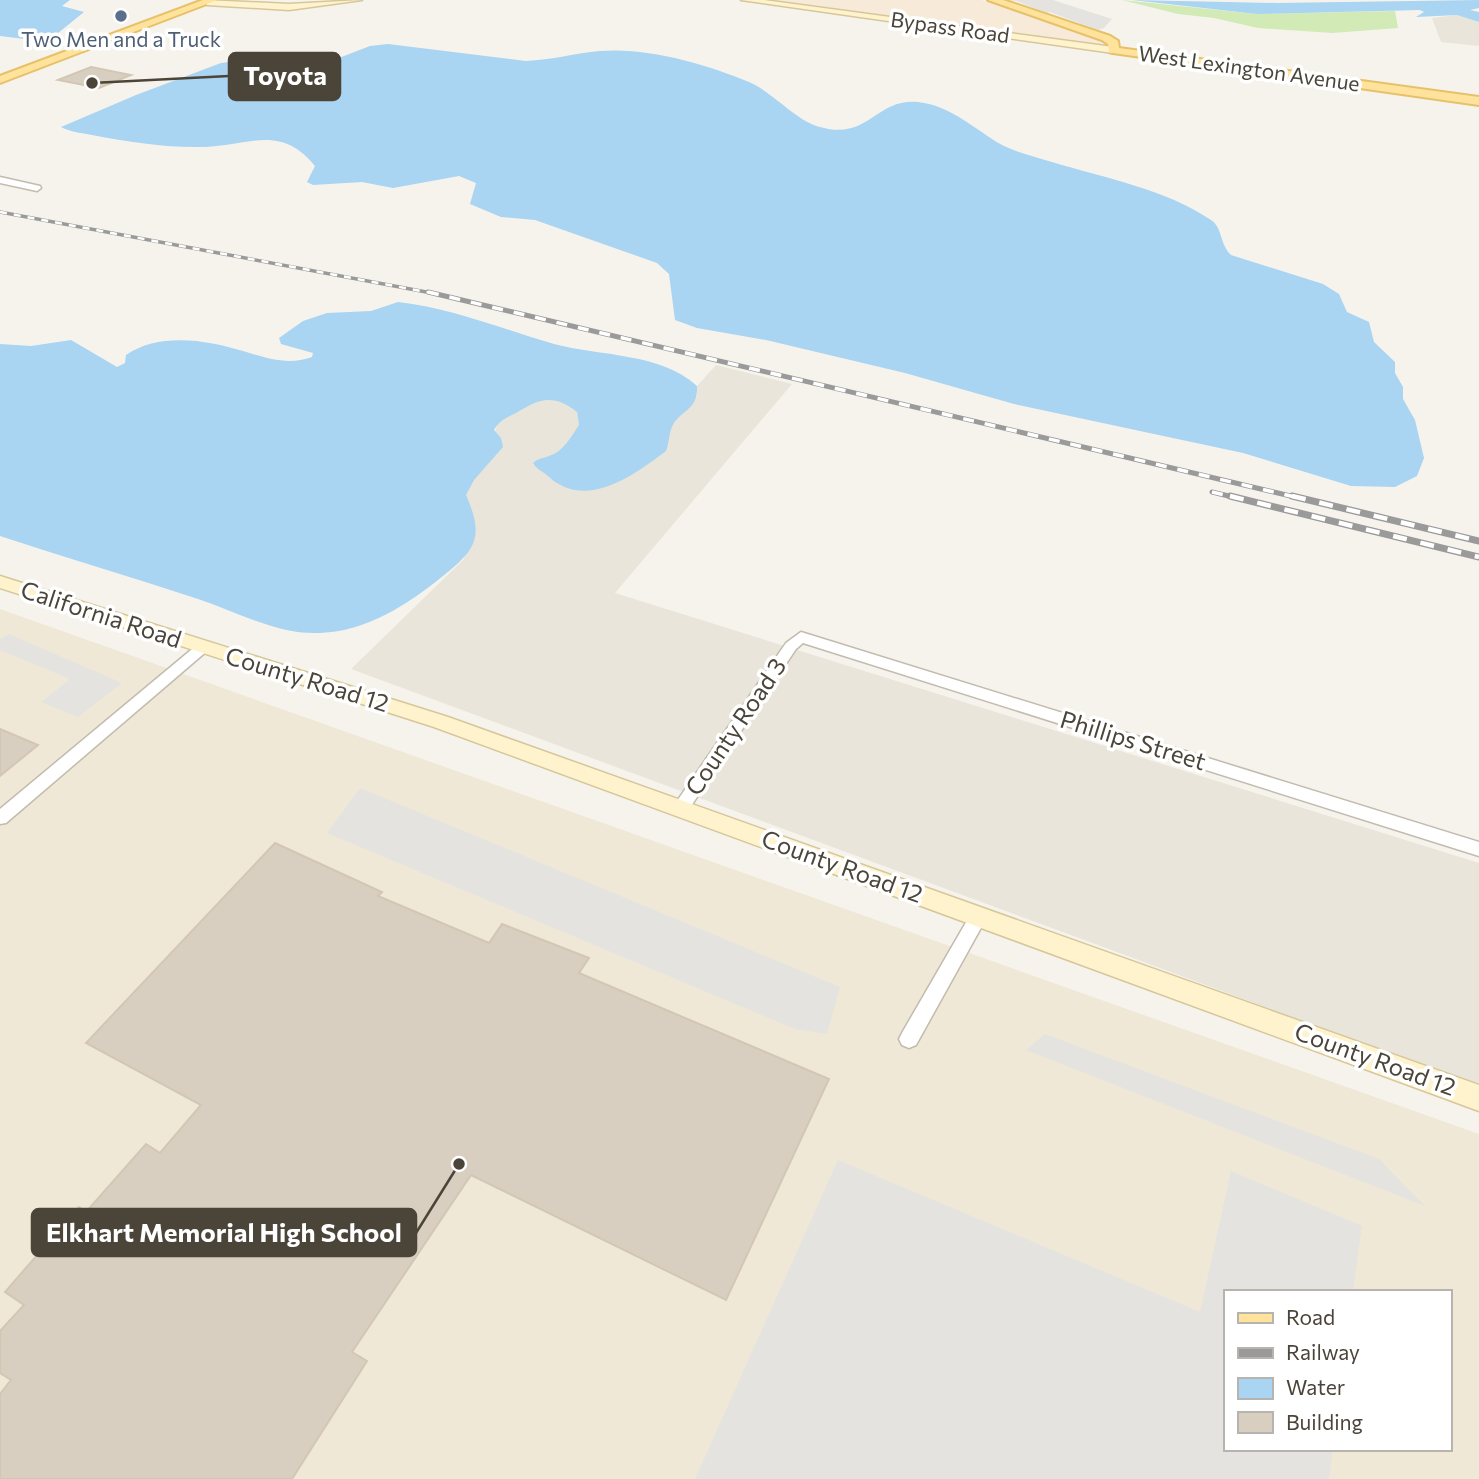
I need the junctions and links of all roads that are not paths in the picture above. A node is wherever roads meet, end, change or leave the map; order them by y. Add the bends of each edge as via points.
1 (358, 0) edge
2 (745, 0) edge
3 (993, 0) edge
4 (209, 1) edge
5 (1113, 50) junction
6 (0, 80) edge
7 (1479, 101) edge
8 (0, 180) edge
9 (37, 188) dead end
10 (0, 582) edge
11 (791, 646) joint
12 (202, 648) junction
13 (681, 808) junction
14 (0, 818) edge
15 (1479, 849) edge
16 (978, 917) junction
17 (909, 1039) dead end
18 (1479, 1098) edge

1 - 4 main road via 289,7
2 - 5 main road, Bypass Road
3 - 5 main road, West Lexington Avenue via 1106,38 1114,43
4 - 6 main road
5 - 7 main road, West Lexington Avenue
8 - 9 street
10 - 12 main road, California Road
11 - 13 street, County Road 3
11 - 15 street, Phillips Street via 801,637
12 - 13 main road, County Road 12 via 441,722
12 - 14 street
13 - 16 main road, County Road 12
16 - 17 street
16 - 18 main road, County Road 12

